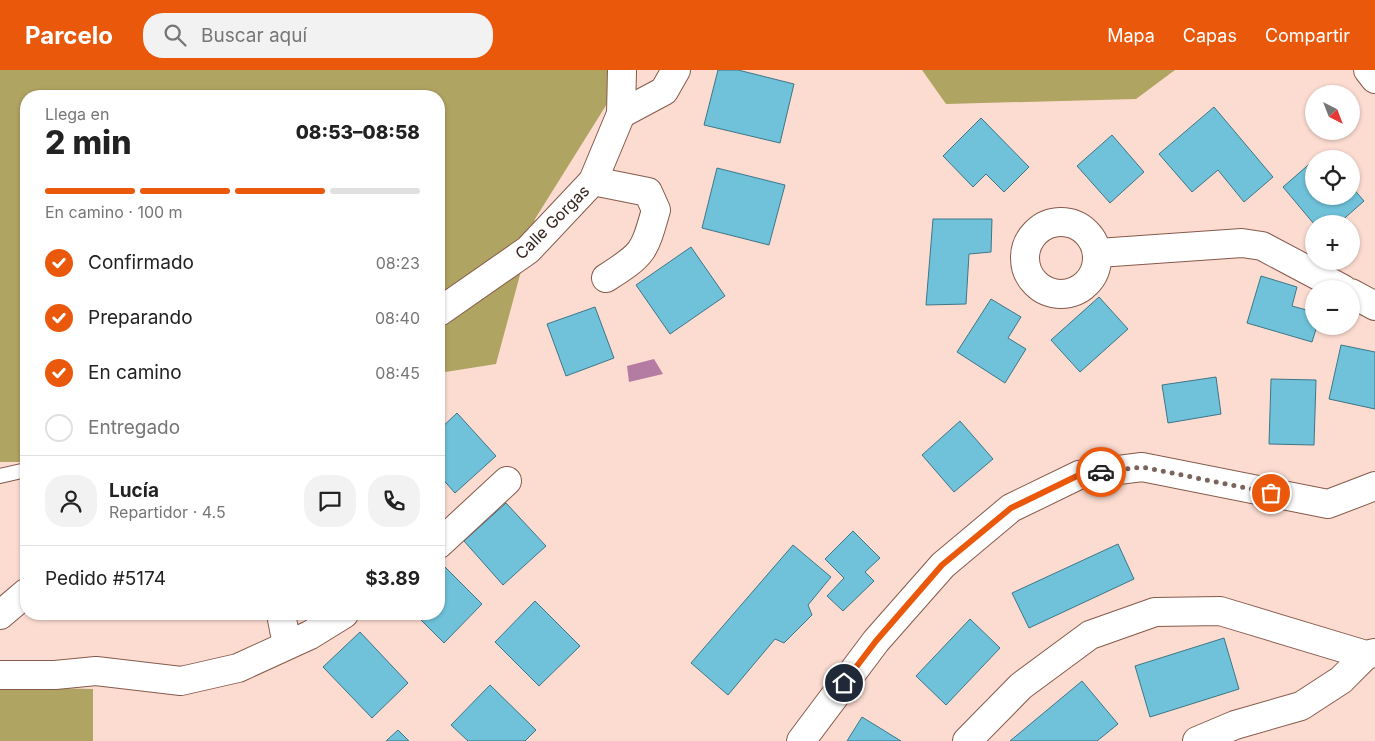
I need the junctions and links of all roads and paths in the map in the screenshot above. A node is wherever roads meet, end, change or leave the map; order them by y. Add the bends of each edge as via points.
1 (622, 70) edge
2 (676, 70) edge
3 (1368, 70) edge
4 (1375, 79) edge
5 (621, 114) junction
6 (594, 181) junction
7 (1098, 253) dead end
8 (606, 278) dead end
9 (1326, 280) edge
10 (1360, 298) edge
11 (1375, 306) edge
12 (445, 308) edge
13 (20, 471) edge
14 (0, 476) edge
15 (507, 481) dead end
16 (1375, 486) edge
17 (445, 538) edge
18 (20, 598) edge
19 (0, 615) edge
20 (282, 620) edge
21 (334, 620) edge
22 (287, 646) junction
23 (1371, 654) edge
24 (0, 676) edge
25 (801, 741) edge
26 (967, 741) edge
27 (1197, 741) edge

1 - 5 street, Calle Gorgas
2 - 5 street via 664,91
3 - 4 street
5 - 6 street, Calle Gorgas
6 - 8 street via 648,192 656,210 646,245 634,261
6 - 12 street, Calle Gorgas via 528,250
7 - 9 street via 1242,243 1262,246
10 - 11 street
13 - 14 lane
15 - 17 street
16 - 25 street via 1328,504 1142,467 1079,475 1011,508 942,565 876,641
18 - 19 street
20 - 22 street
21 - 22 street
22 - 24 street via 238,668 181,681 96,671
23 - 26 street via 1220,611 1155,612 1090,635 1021,686
23 - 27 street via 1341,680 1301,706 1235,724

